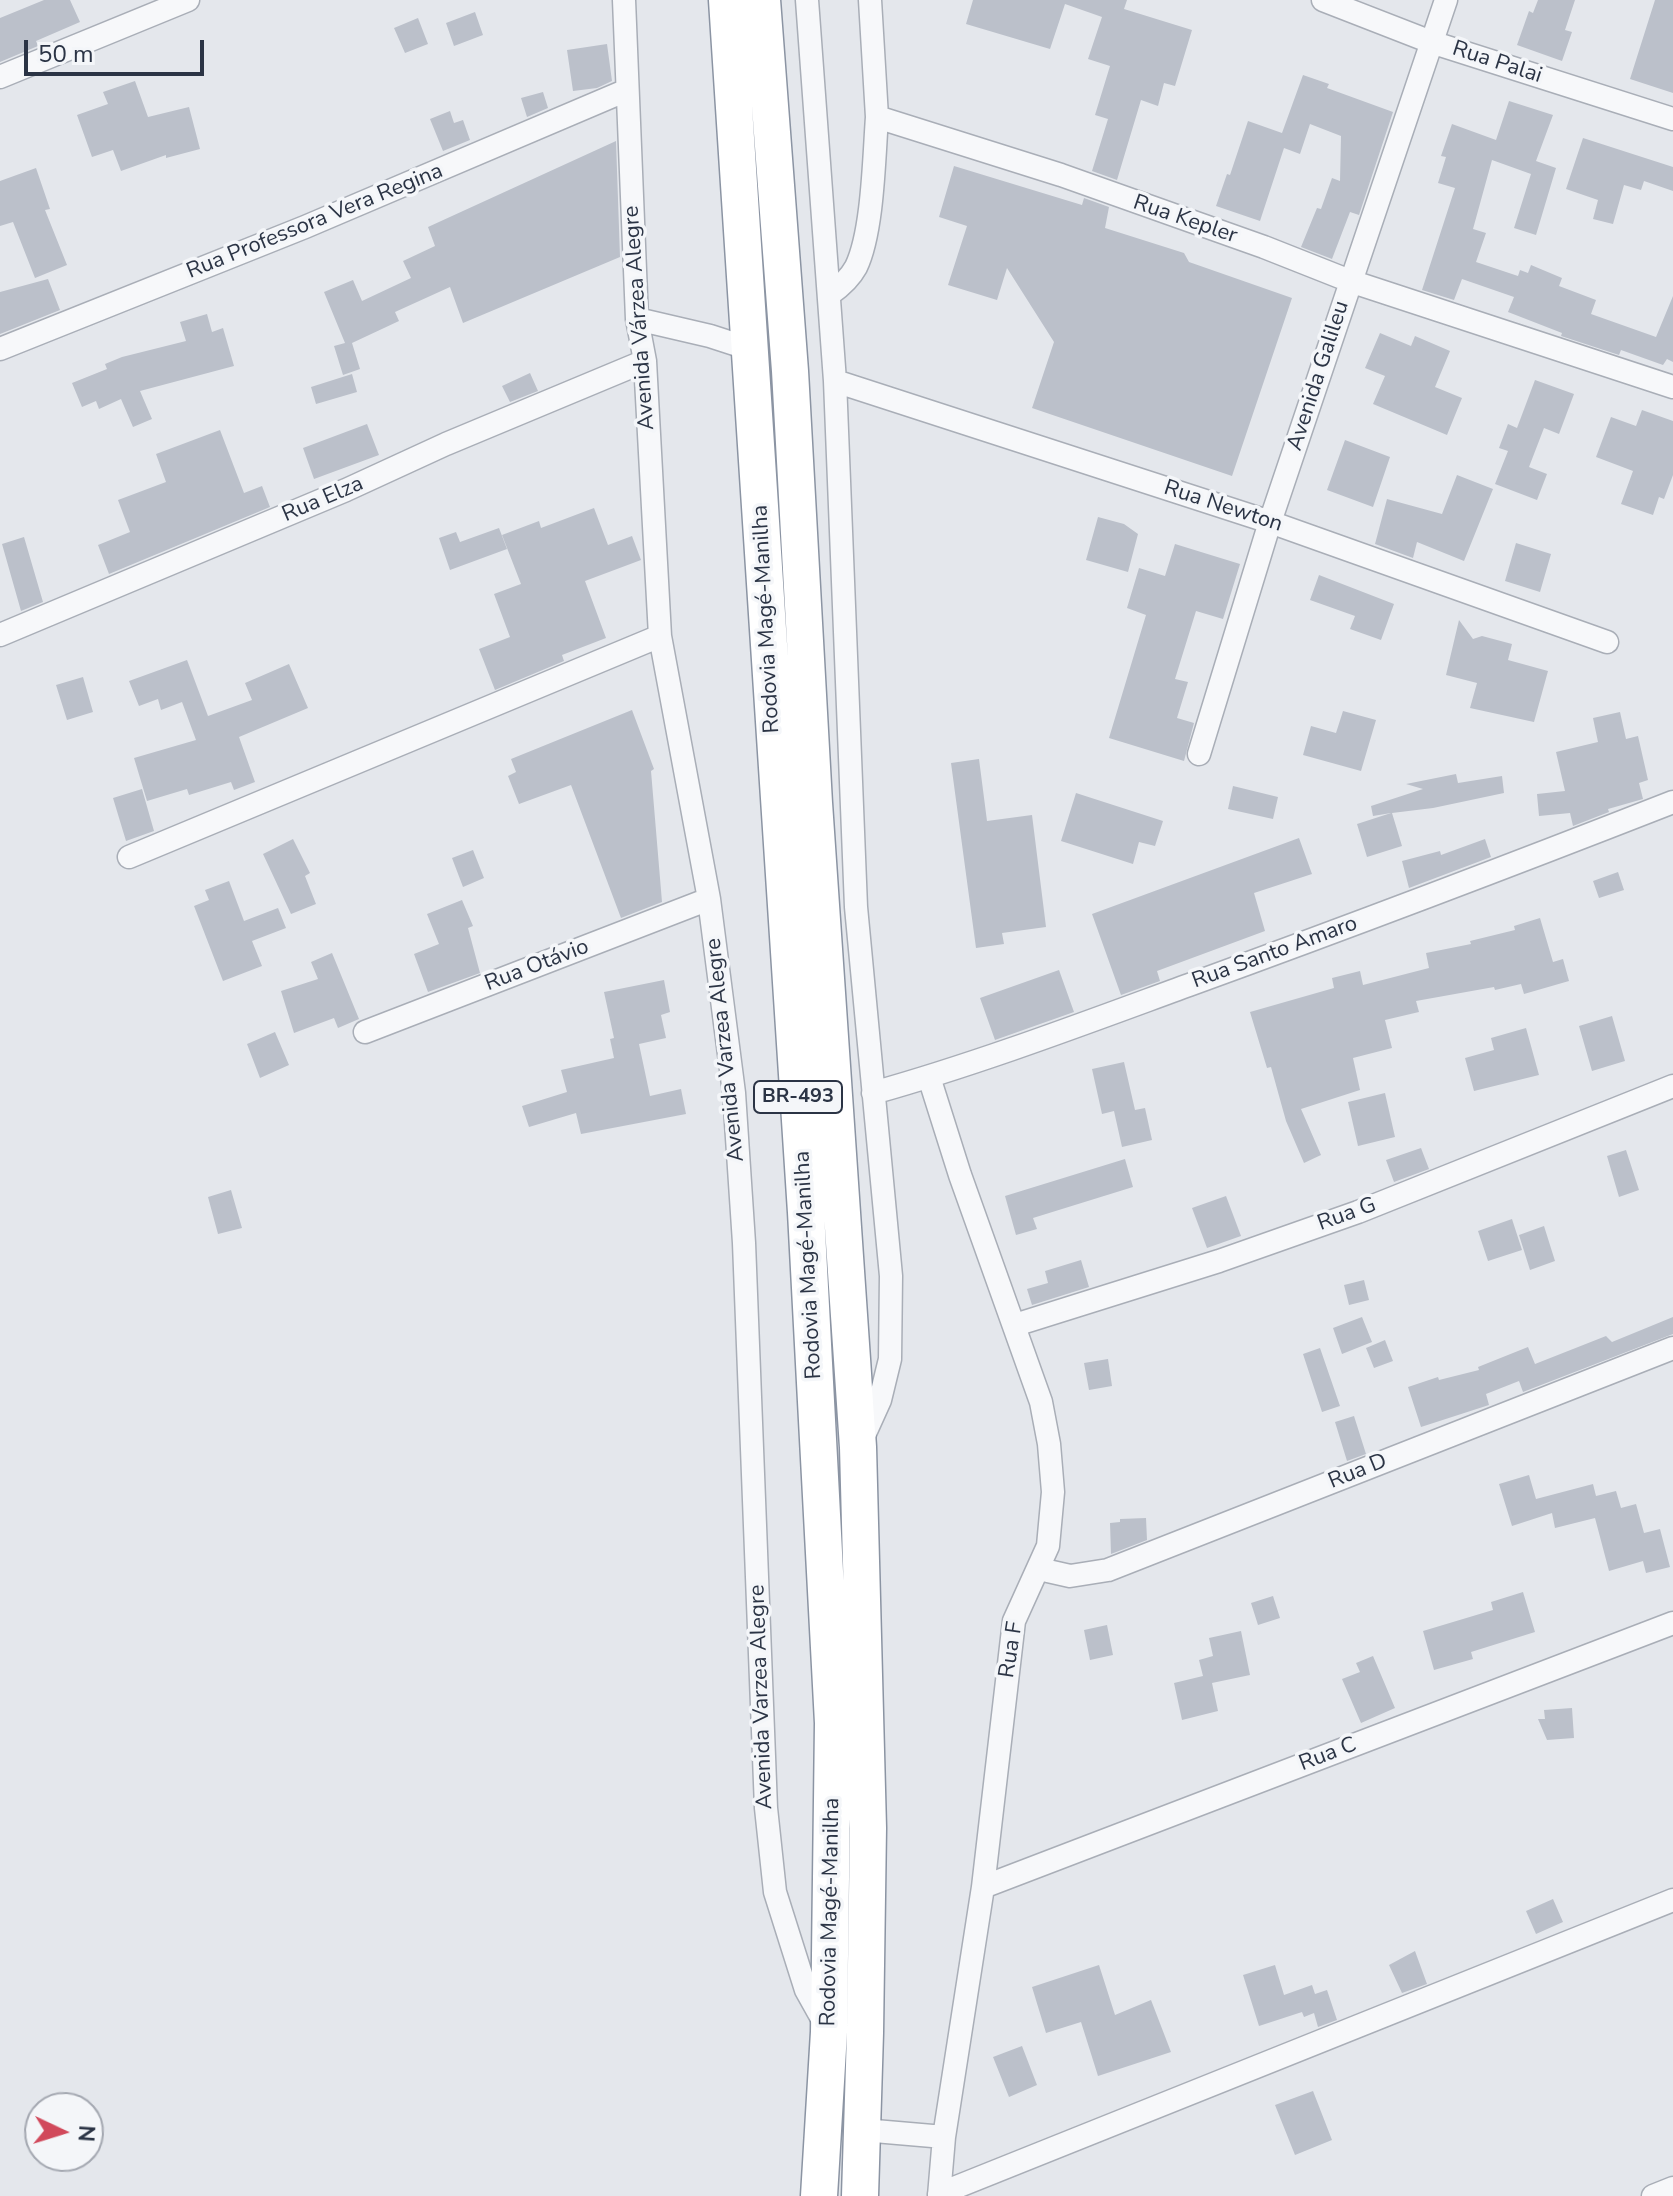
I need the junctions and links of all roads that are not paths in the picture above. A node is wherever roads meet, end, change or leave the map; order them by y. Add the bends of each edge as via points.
1 (188, 0) edge
2 (624, 0) edge
3 (727, 0) edge
4 (762, 0) edge
5 (807, 0) edge
6 (870, 0) edge
7 (1323, 0) edge
8 (1446, 0) edge
9 (1431, 42) junction
10 (0, 77) edge
11 (627, 90) junction
12 (877, 117) junction
13 (1673, 119) edge
14 (1350, 281) junction
15 (830, 294) junction
16 (637, 319) junction
17 (0, 349) edge
18 (750, 349) junction
19 (645, 361) junction
20 (835, 381) junction
21 (1673, 387) edge
22 (1270, 522) junction
23 (0, 635) edge
24 (660, 636) junction
25 (1607, 642) dead end
26 (1199, 754) dead end
27 (1673, 802) edge
28 (129, 857) dead end
29 (709, 899) junction
30 (365, 1032) dead end
31 (929, 1077) junction
32 (1673, 1086) edge
33 (873, 1093) junction
34 (1015, 1325) junction
35 (1673, 1348) edge
36 (858, 1447) junction
37 (1039, 1569) junction
38 (1673, 1623) edge
39 (983, 1887) junction
40 (1673, 1900) edge
41 (829, 2032) junction
42 (863, 2130) junction
43 (944, 2137) junction
44 (1673, 2188) edge
45 (939, 2195) edge
46 (819, 2196) edge
47 (860, 2196) edge
48 (1653, 2196) edge

1 - 10 street
2 - 11 street, Avenida Várzea Alegre
3 - 18 highway, Rodovia Magé-Manilha / BR-493
4 - 36 highway, Rodovia Magé-Manilha / BR-493
5 - 15 street
6 - 12 street
7 - 9 street, Rua Palai
8 - 9 street, Avenida Galileu
9 - 13 street, Rua Palai
9 - 14 street, Avenida Galileu
11 - 16 street, Avenida Várzea Alegre
11 - 17 street, Rua Professora Vera Regina
12 - 14 street, Rua Kepler via 1061,175
12 - 15 street via 862,248 855,268
14 - 21 street, Rua Kepler
14 - 22 street, Avenida Galileu
15 - 20 street
16 - 18 street
16 - 19 street, Avenida Várzea Alegre
18 - 41 highway, Rodovia Magé-Manilha / BR-493 via 833,1723
19 - 23 street, Rua Elza
19 - 24 street, Avenida Várzea Alegre
20 - 22 street, Rua Newton
20 - 33 street via 856,907
22 - 25 street, Rua Newton
22 - 26 street, Avenida Galileu
24 - 28 street
24 - 29 street, Avenida Varzea Alegre
27 - 31 street, Rua Santo Amaro via 1353,925
29 - 30 street, Rua Otávio
29 - 41 street, Avenida Varzea Alegre via 736,1123 744,1243 766,1808 775,1892 806,1990
31 - 33 street, Rua Santo Amaro
31 - 34 street, Rua F
32 - 34 street, Rua G via 1358,1212
33 - 36 street via 892,1335 880,1400
34 - 37 street, Rua F via 1049,1444 1051,1526
35 - 37 street, Rua D via 1108,1570 1070,1576
36 - 42 highway, Rodovia Magé-Manilha / BR-493 via 867,1768
37 - 39 street, Rua F via 1014,1621
38 - 39 street, Rua C
39 - 43 street, Rua F
40 - 45 street
41 - 46 highway, Rodovia Magé-Manilha / BR-493
42 - 43 street
42 - 47 highway, Rodovia Magé-Manilha / BR-493
43 - 45 street, Rua F
44 - 48 street

